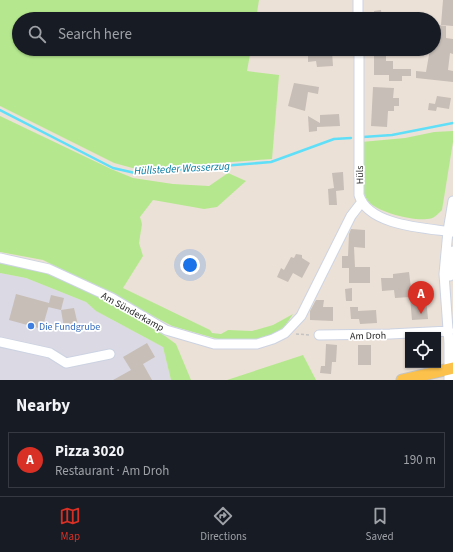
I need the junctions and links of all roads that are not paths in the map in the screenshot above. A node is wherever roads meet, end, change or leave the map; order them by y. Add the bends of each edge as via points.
1 (358, 0) edge
2 (358, 12) edge
3 (359, 56) edge
4 (453, 202) edge
5 (362, 203) junction
6 (450, 231) edge
7 (453, 251) edge
8 (0, 258) edge
9 (446, 287) junction
10 (449, 331) junction
11 (319, 335) road end
12 (0, 342) edge
13 (110, 354) dead end
14 (450, 373) edge
15 (402, 380) edge

1 - 2 street
3 - 5 street, Hüls via 359,195
4 - 6 street
5 - 6 street via 393,222
5 - 8 street, Am Sünderkamp via 351,216 301,316 288,330 273,339 257,344 207,342 166,330 112,298 49,269
6 - 9 street via 444,274
7 - 9 street
9 - 10 street
10 - 11 street, Am Droh
10 - 14 street
12 - 13 street via 50,352 66,363
14 - 15 main road

